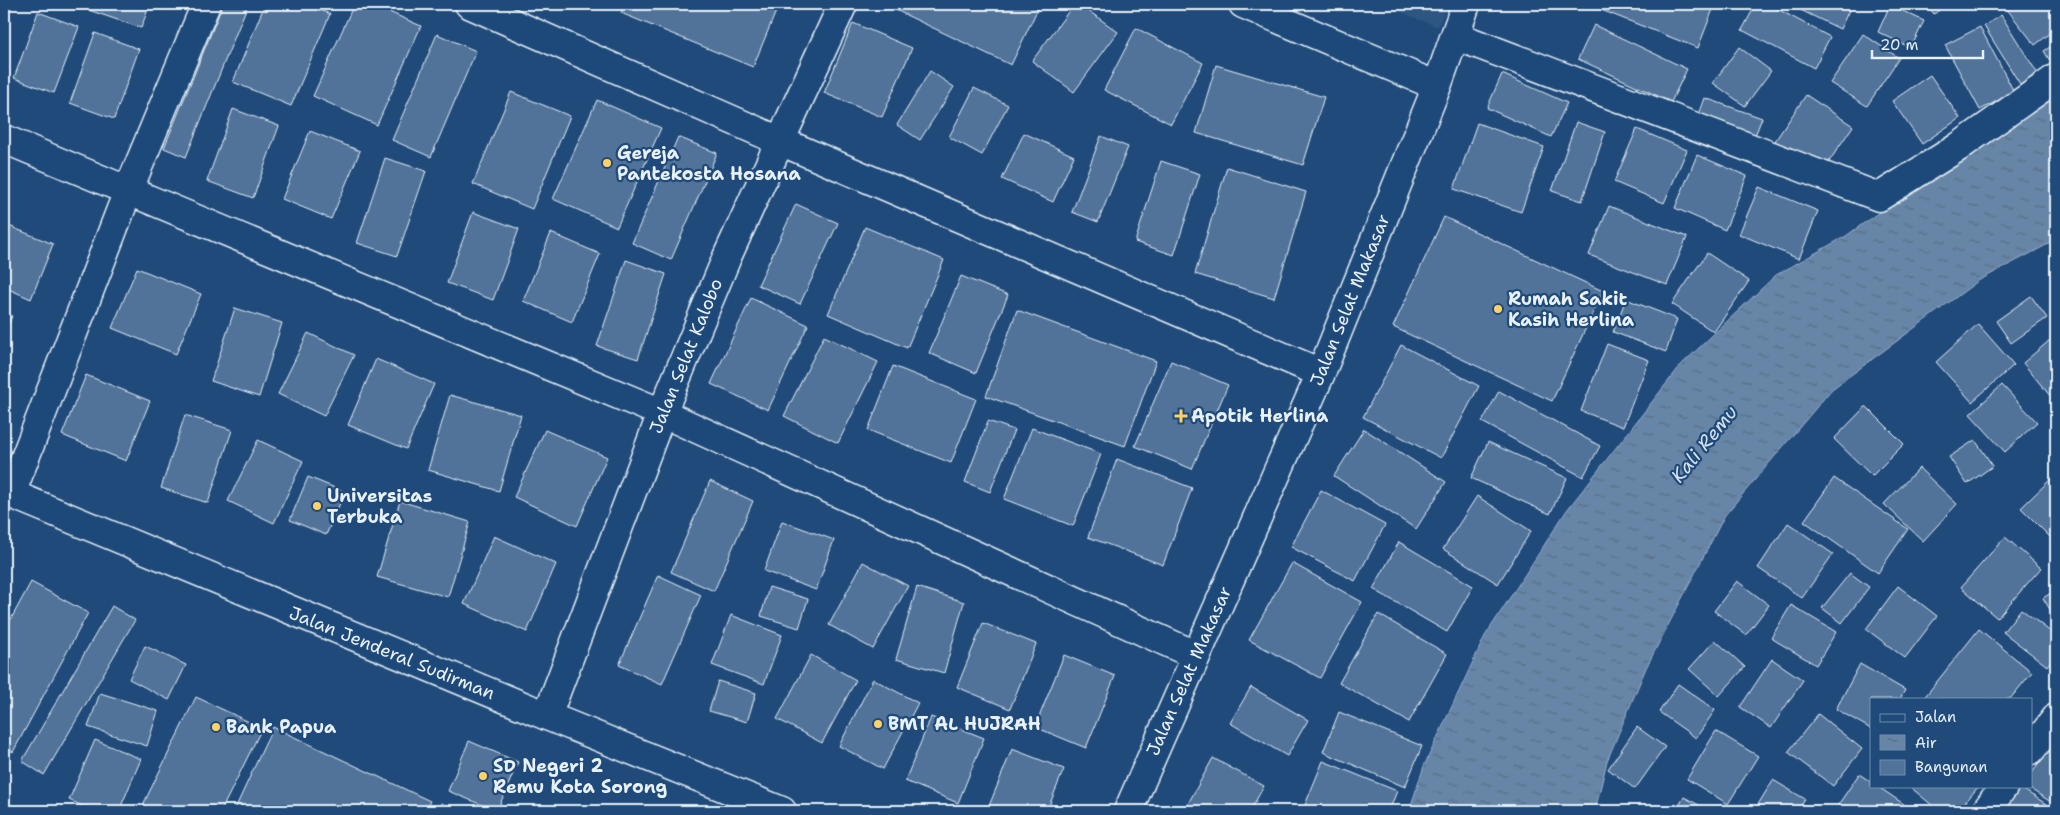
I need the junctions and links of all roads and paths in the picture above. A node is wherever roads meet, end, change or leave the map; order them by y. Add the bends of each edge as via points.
1 (206, 4) edge
2 (469, 4) edge
3 (842, 4) edge
4 (1243, 4) edge
5 (1466, 4) edge
6 (1456, 36) junction
7 (2056, 78) edge
8 (1437, 86) junction
9 (4, 139) edge
10 (780, 141) junction
11 (128, 191) junction
12 (1321, 373) junction
13 (662, 413) junction
14 (8, 492) edge
15 (1195, 655) junction
16 (547, 716) junction
17 (2056, 718) edge
18 (2032, 749) edge
19 (2003, 788) edge
20 (782, 811) edge
21 (1128, 811) edge
22 (1986, 811) edge

1 - 11 street
2 - 10 street
3 - 10 street, Jalan Selat Kalobo
4 - 8 street
5 - 6 street, Jalan Selat Makasar
6 - 7 street via 1879,197 1957,148
6 - 8 street, Jalan Selat Makasar
8 - 12 street, Jalan Selat Makasar
9 - 11 street
10 - 12 street
10 - 13 street, Jalan Selat Kalobo
11 - 13 street
11 - 14 street
12 - 15 street, Jalan Selat Makasar
13 - 15 street
13 - 16 street, Jalan Selat Kalobo
14 - 16 street, Jalan Jenderal Sudirman
15 - 21 street, Jalan Selat Makasar
16 - 20 street, Jalan Jenderal Sudirman
17 - 18 street
19 - 22 street

